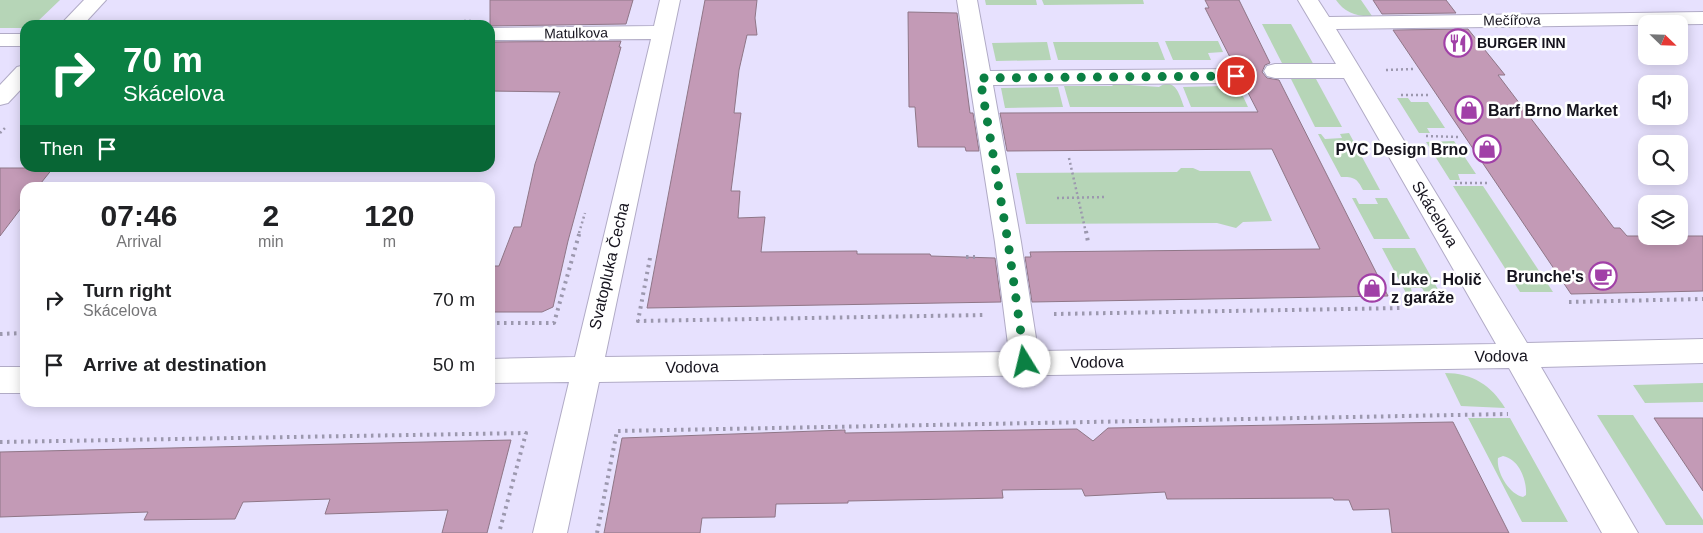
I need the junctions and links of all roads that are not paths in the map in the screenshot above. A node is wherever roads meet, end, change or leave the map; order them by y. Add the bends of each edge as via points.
1 (96, 0) edge
2 (670, 0) edge
3 (967, 0) edge
4 (1308, 0) edge
5 (1703, 18) edge
6 (77, 20) edge
7 (1321, 23) junction
8 (495, 27) edge
9 (662, 32) junction
10 (0, 40) edge
11 (20, 40) edge
12 (1275, 71) dead end
13 (1351, 71) junction
14 (1236, 76) dead end
15 (20, 77) edge
16 (980, 78) junction
17 (0, 98) edge
18 (1703, 351) edge
19 (1519, 356) junction
20 (1025, 362) junction
21 (586, 369) junction
22 (495, 371) edge
23 (0, 380) edge
24 (20, 380) edge
25 (550, 533) edge
26 (1621, 533) edge

1 - 6 street
2 - 9 street, Svatopluka Čecha
3 - 16 street
4 - 7 street, Skácelova
5 - 7 street, Mečířova
7 - 13 street, Skácelova
8 - 9 street, Matulkova
9 - 21 street, Svatopluka Čecha
10 - 11 street
12 - 13 street
13 - 19 street, Skácelova
14 - 16 street
15 - 17 street
16 - 20 street
18 - 19 street, Vodova
19 - 20 street, Vodova
19 - 26 street, Skácelova
20 - 21 street, Vodova
21 - 22 street, Vodova
21 - 25 street, Svatopluka Čecha
23 - 24 street

